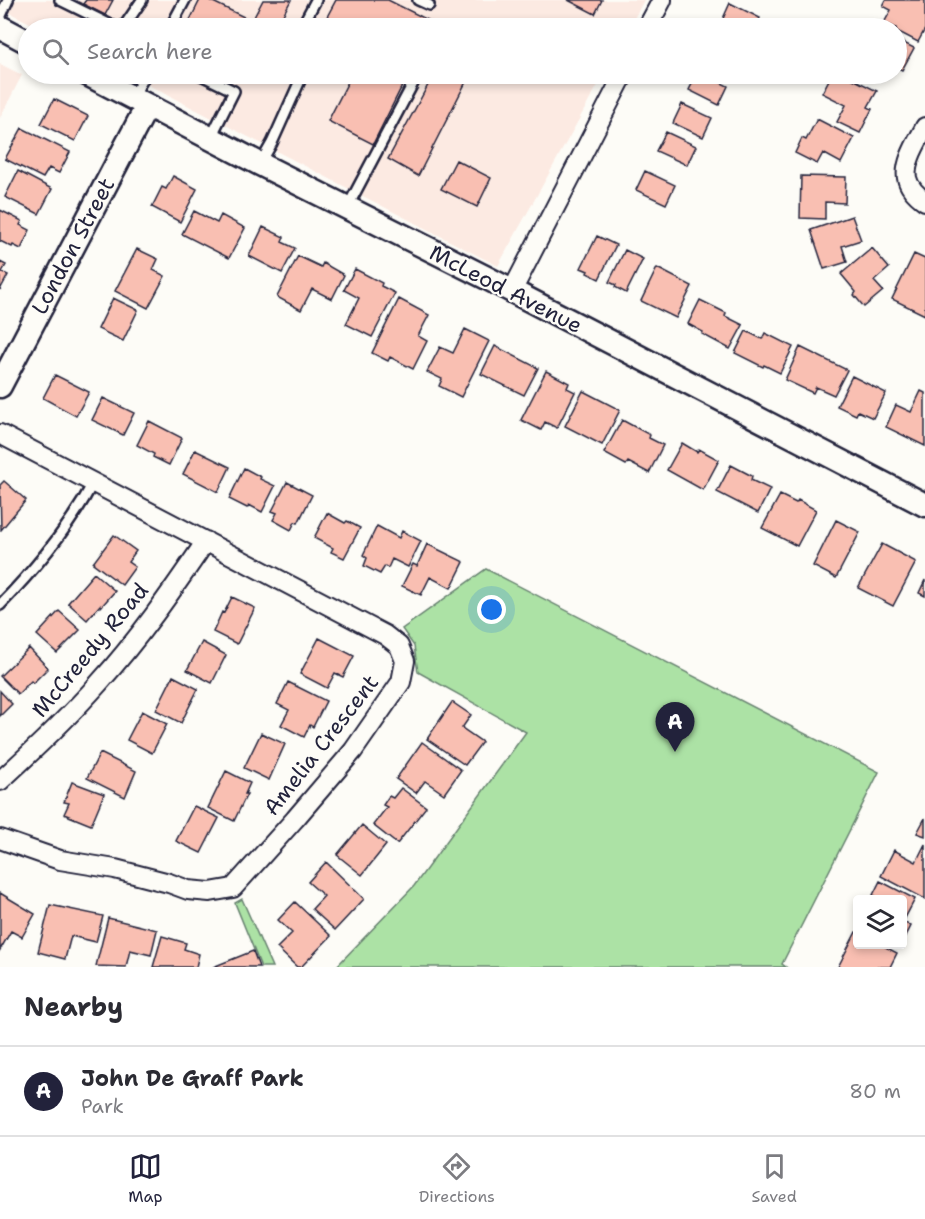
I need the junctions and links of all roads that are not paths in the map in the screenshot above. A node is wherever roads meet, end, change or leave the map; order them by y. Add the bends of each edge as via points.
1 (8, 0) edge
2 (60, 0) edge
3 (142, 0) edge
4 (185, 0) edge
5 (316, 0) edge
6 (418, 0) edge
7 (662, 0) edge
8 (429, 6) dead end
9 (0, 18) edge
10 (97, 18) edge
11 (130, 18) edge
12 (175, 18) edge
13 (306, 18) edge
14 (652, 18) edge
15 (0, 27) edge
16 (18, 37) edge
17 (110, 84) edge
18 (144, 84) edge
19 (220, 84) edge
20 (299, 84) edge
21 (413, 84) edge
22 (619, 84) edge
23 (140, 102) junction
24 (925, 127) edge
25 (210, 137) junction
26 (260, 164) junction
27 (925, 201) edge
28 (347, 208) junction
29 (512, 291) junction
30 (0, 386) edge
31 (0, 434) edge
32 (93, 483) junction
33 (925, 505) edge
34 (206, 542) junction
35 (0, 605) edge
36 (0, 782) edge
37 (0, 839) edge

1 - 9 lane
2 - 10 lane
3 - 11 lane
4 - 12 lane
5 - 13 lane
6 - 8 lane
7 - 14 street
15 - 16 street
17 - 23 street, McLeod Avenue
18 - 23 lane
19 - 25 lane via 234,91
20 - 26 lane
21 - 28 lane
22 - 29 street
23 - 25 street, McLeod Avenue
23 - 30 street, London Street
24 - 27 street via 909,160 907,179
25 - 26 street, McLeod Avenue
26 - 28 street, McLeod Avenue
28 - 29 street, McLeod Avenue
29 - 33 street, McLeod Avenue
31 - 32 street, Amelia Crescent
32 - 34 street, Amelia Crescent
32 - 35 lane via 45,554
34 - 36 street, McCreedy Road via 156,614 99,683
34 - 37 street, Amelia Crescent via 385,634 399,646 405,662 401,682 352,751 233,888 188,890 115,869 60,860

